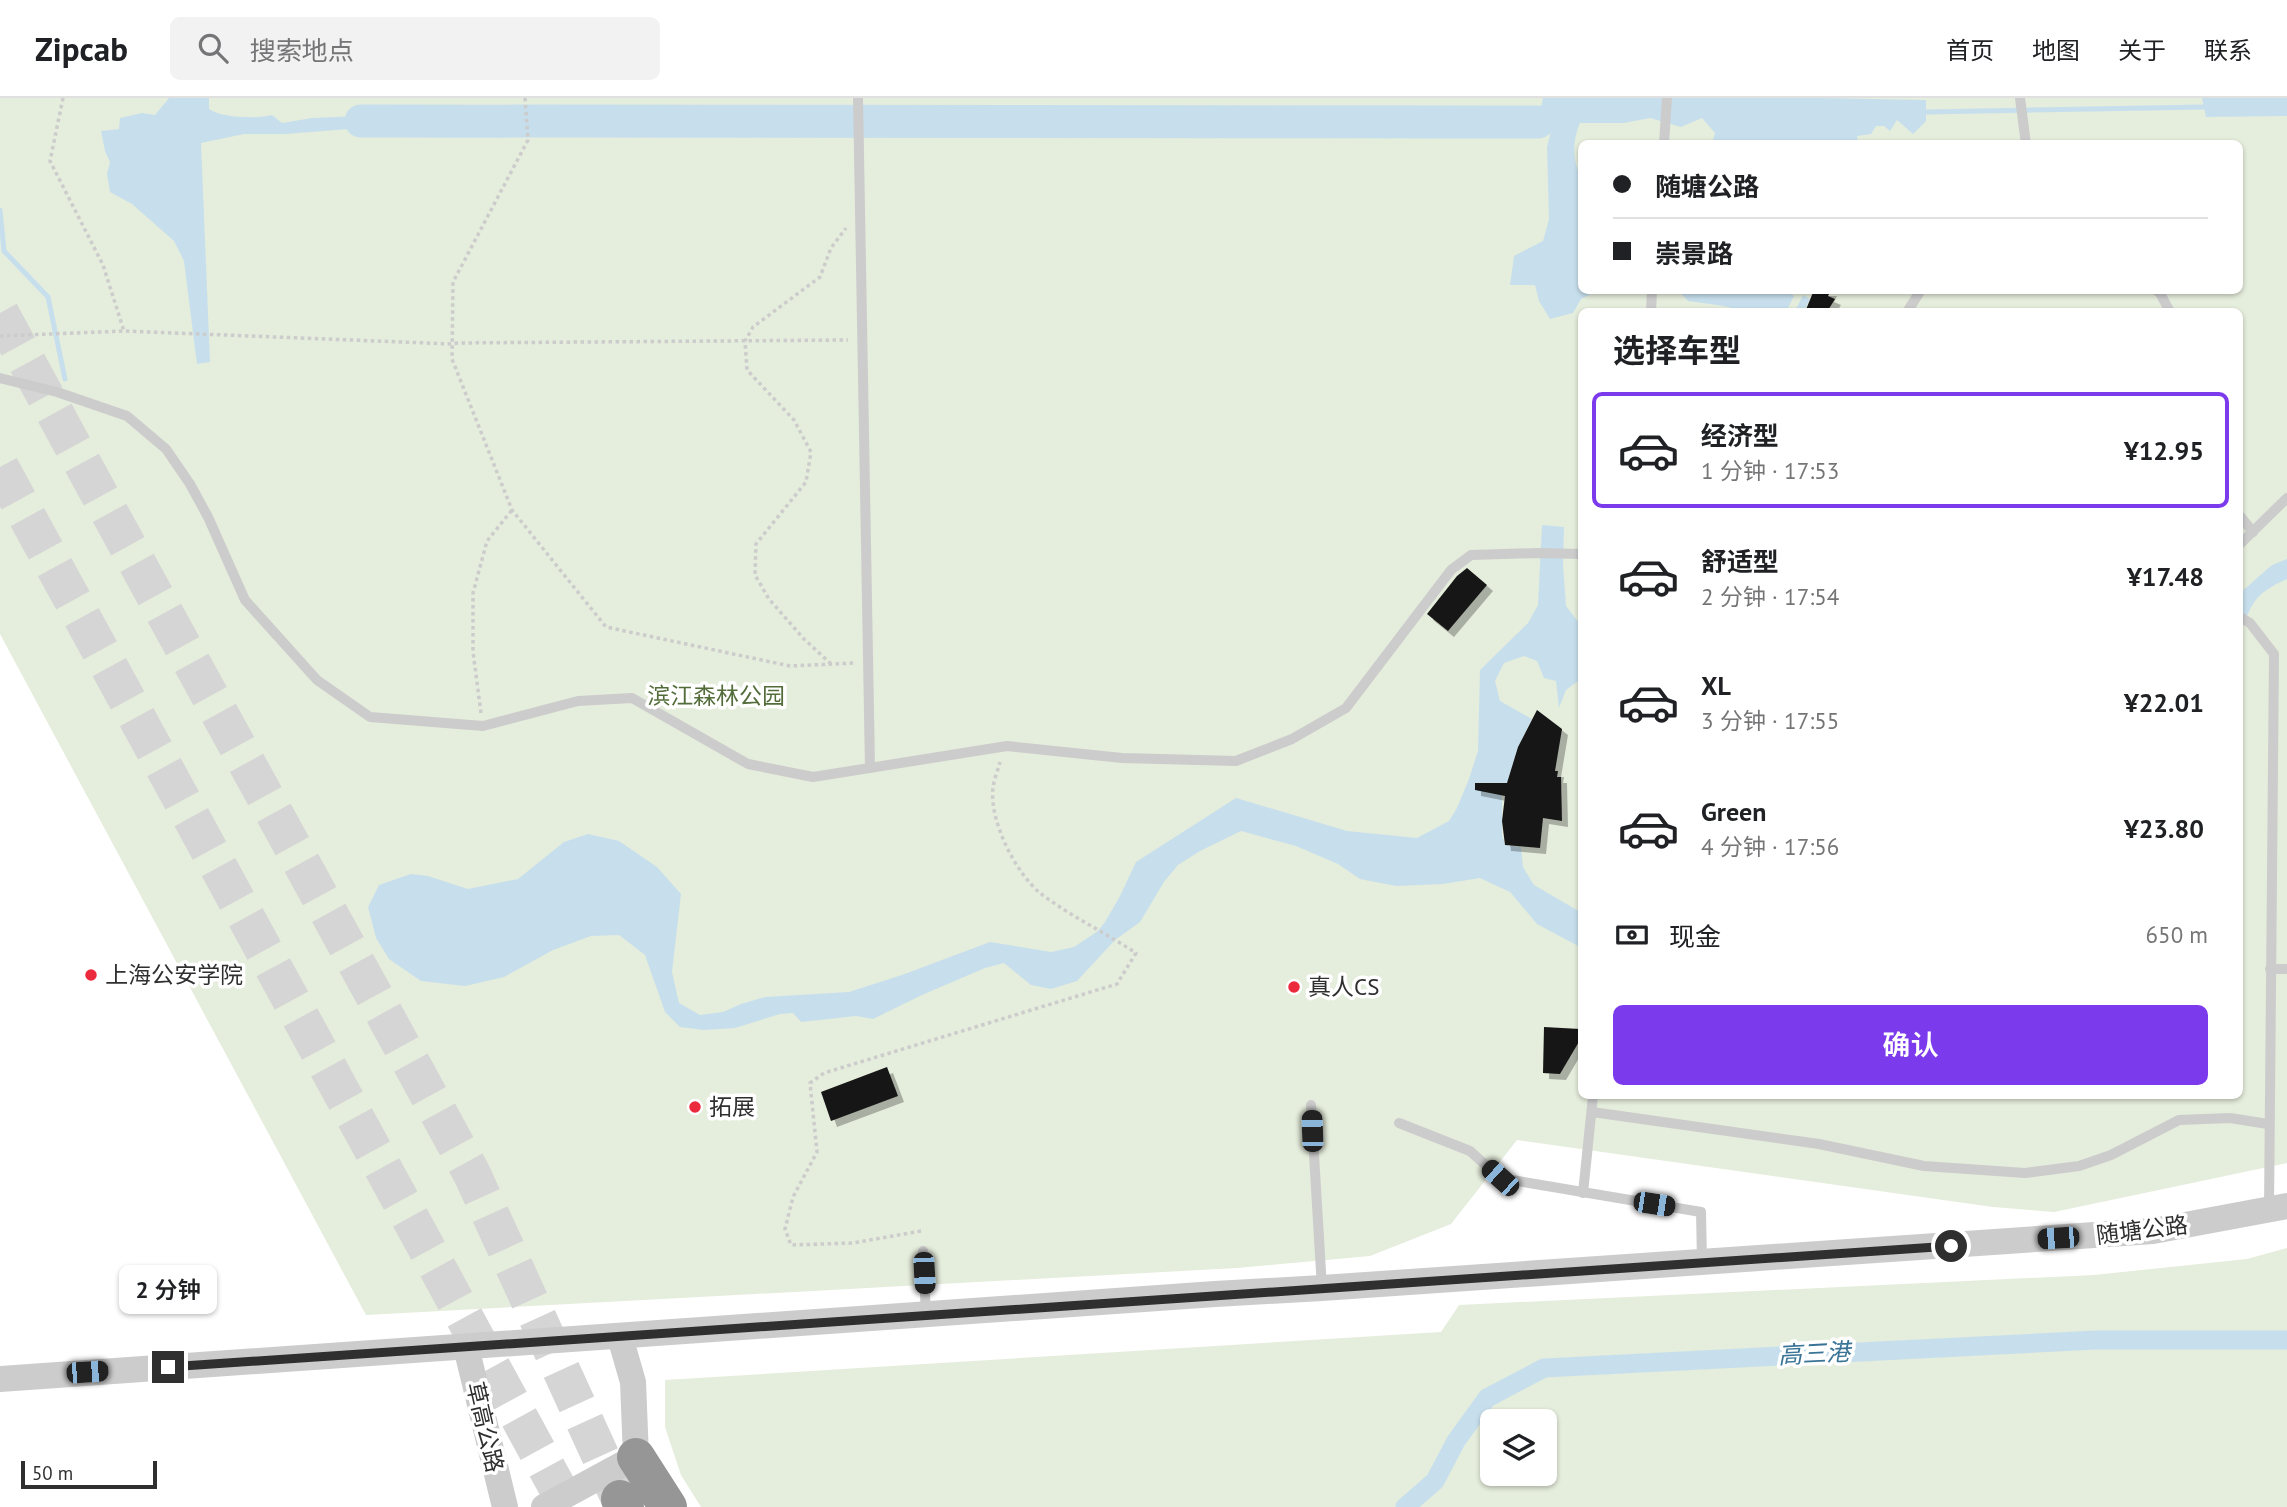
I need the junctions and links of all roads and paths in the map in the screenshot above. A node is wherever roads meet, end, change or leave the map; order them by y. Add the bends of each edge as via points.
1 (63, 98) edge
2 (524, 98) edge
3 (858, 98) edge
4 (1667, 98) edge
5 (2020, 98) edge
6 (1664, 138) edge
7 (2026, 139) edge
8 (860, 209) junction
9 (124, 331) junction
10 (0, 336) edge
11 (862, 340) junction
12 (745, 341) junction
13 (452, 344) junction
14 (0, 378) edge
15 (2287, 498) edge
16 (512, 510) junction
17 (2243, 520) edge
18 (2253, 532) junction
19 (2243, 541) edge
20 (1578, 554) edge
21 (2245, 620) edge
22 (868, 662) junction
23 (831, 664) junction
24 (483, 726) junction
25 (1004, 746) junction
26 (870, 768) junction
27 (2270, 969) junction
28 (2287, 969) edge
29 (1593, 1099) edge
30 (1311, 1105) dead end
31 (1592, 1112) junction
32 (1399, 1123) dead end
33 (2268, 1124) junction
34 (1583, 1193) junction
35 (2278, 1208) edge
36 (921, 1231) dead end
37 (923, 1251) dead end
38 (1702, 1262) junction
39 (1322, 1288) junction
40 (926, 1315) junction
41 (620, 1337) junction
42 (466, 1347) junction
43 (0, 1379) edge
44 (636, 1457) junction
45 (505, 1507) edge
46 (544, 1507) edge
47 (668, 1507) edge

1 - 9 path via 50,161 103,265
2 - 13 path via 528,140 453,282
3 - 8 lane
4 - 6 lane
5 - 7 lane
8 - 11 lane
8 - 12 path via 831,248 820,277 753,327
9 - 10 path
9 - 13 path
11 - 12 path
11 - 22 lane
12 - 13 path
12 - 23 path via 747,370 794,420 811,452 806,482 756,544 755,575 769,599
13 - 16 path via 452,359
14 - 24 lane via 127,416 166,449 208,517 245,600 317,680 370,717
15 - 18 lane
16 - 23 path via 606,627 790,666
16 - 24 path via 486,541 473,593 473,652
17 - 18 lane
18 - 19 lane
20 - 25 lane via 1471,555 1451,570 1346,708 1292,739 1236,761 1122,758
21 - 27 lane via 2274,654
22 - 23 path
22 - 26 lane
24 - 26 lane via 578,701 632,698 748,764 813,777
25 - 26 lane
25 - 36 path via 993,789 996,818 1009,853 1037,891 1136,953 1117,984 824,1073 810,1083 817,1152 793,1197 785,1230 791,1245 853,1242
27 - 28 lane
27 - 33 lane
29 - 31 lane
30 - 39 lane
31 - 33 lane via 1819,1144 1924,1166 2025,1173 2079,1166 2111,1155 2179,1120 2230,1118
31 - 34 lane
32 - 34 lane via 1470,1151 1500,1178
33 - 35 lane
34 - 38 lane via 1700,1212
35 - 38 street, 随塘公路 via 2153,1231
37 - 40 lane
38 - 39 street, 随塘公路
39 - 40 street, 随塘公路
40 - 41 street, 随塘公路
41 - 42 street, 随塘公路
41 - 44 street via 633,1382
42 - 43 street, 随塘公路
42 - 45 street, 草高公路
44 - 46 street
44 - 47 highway

